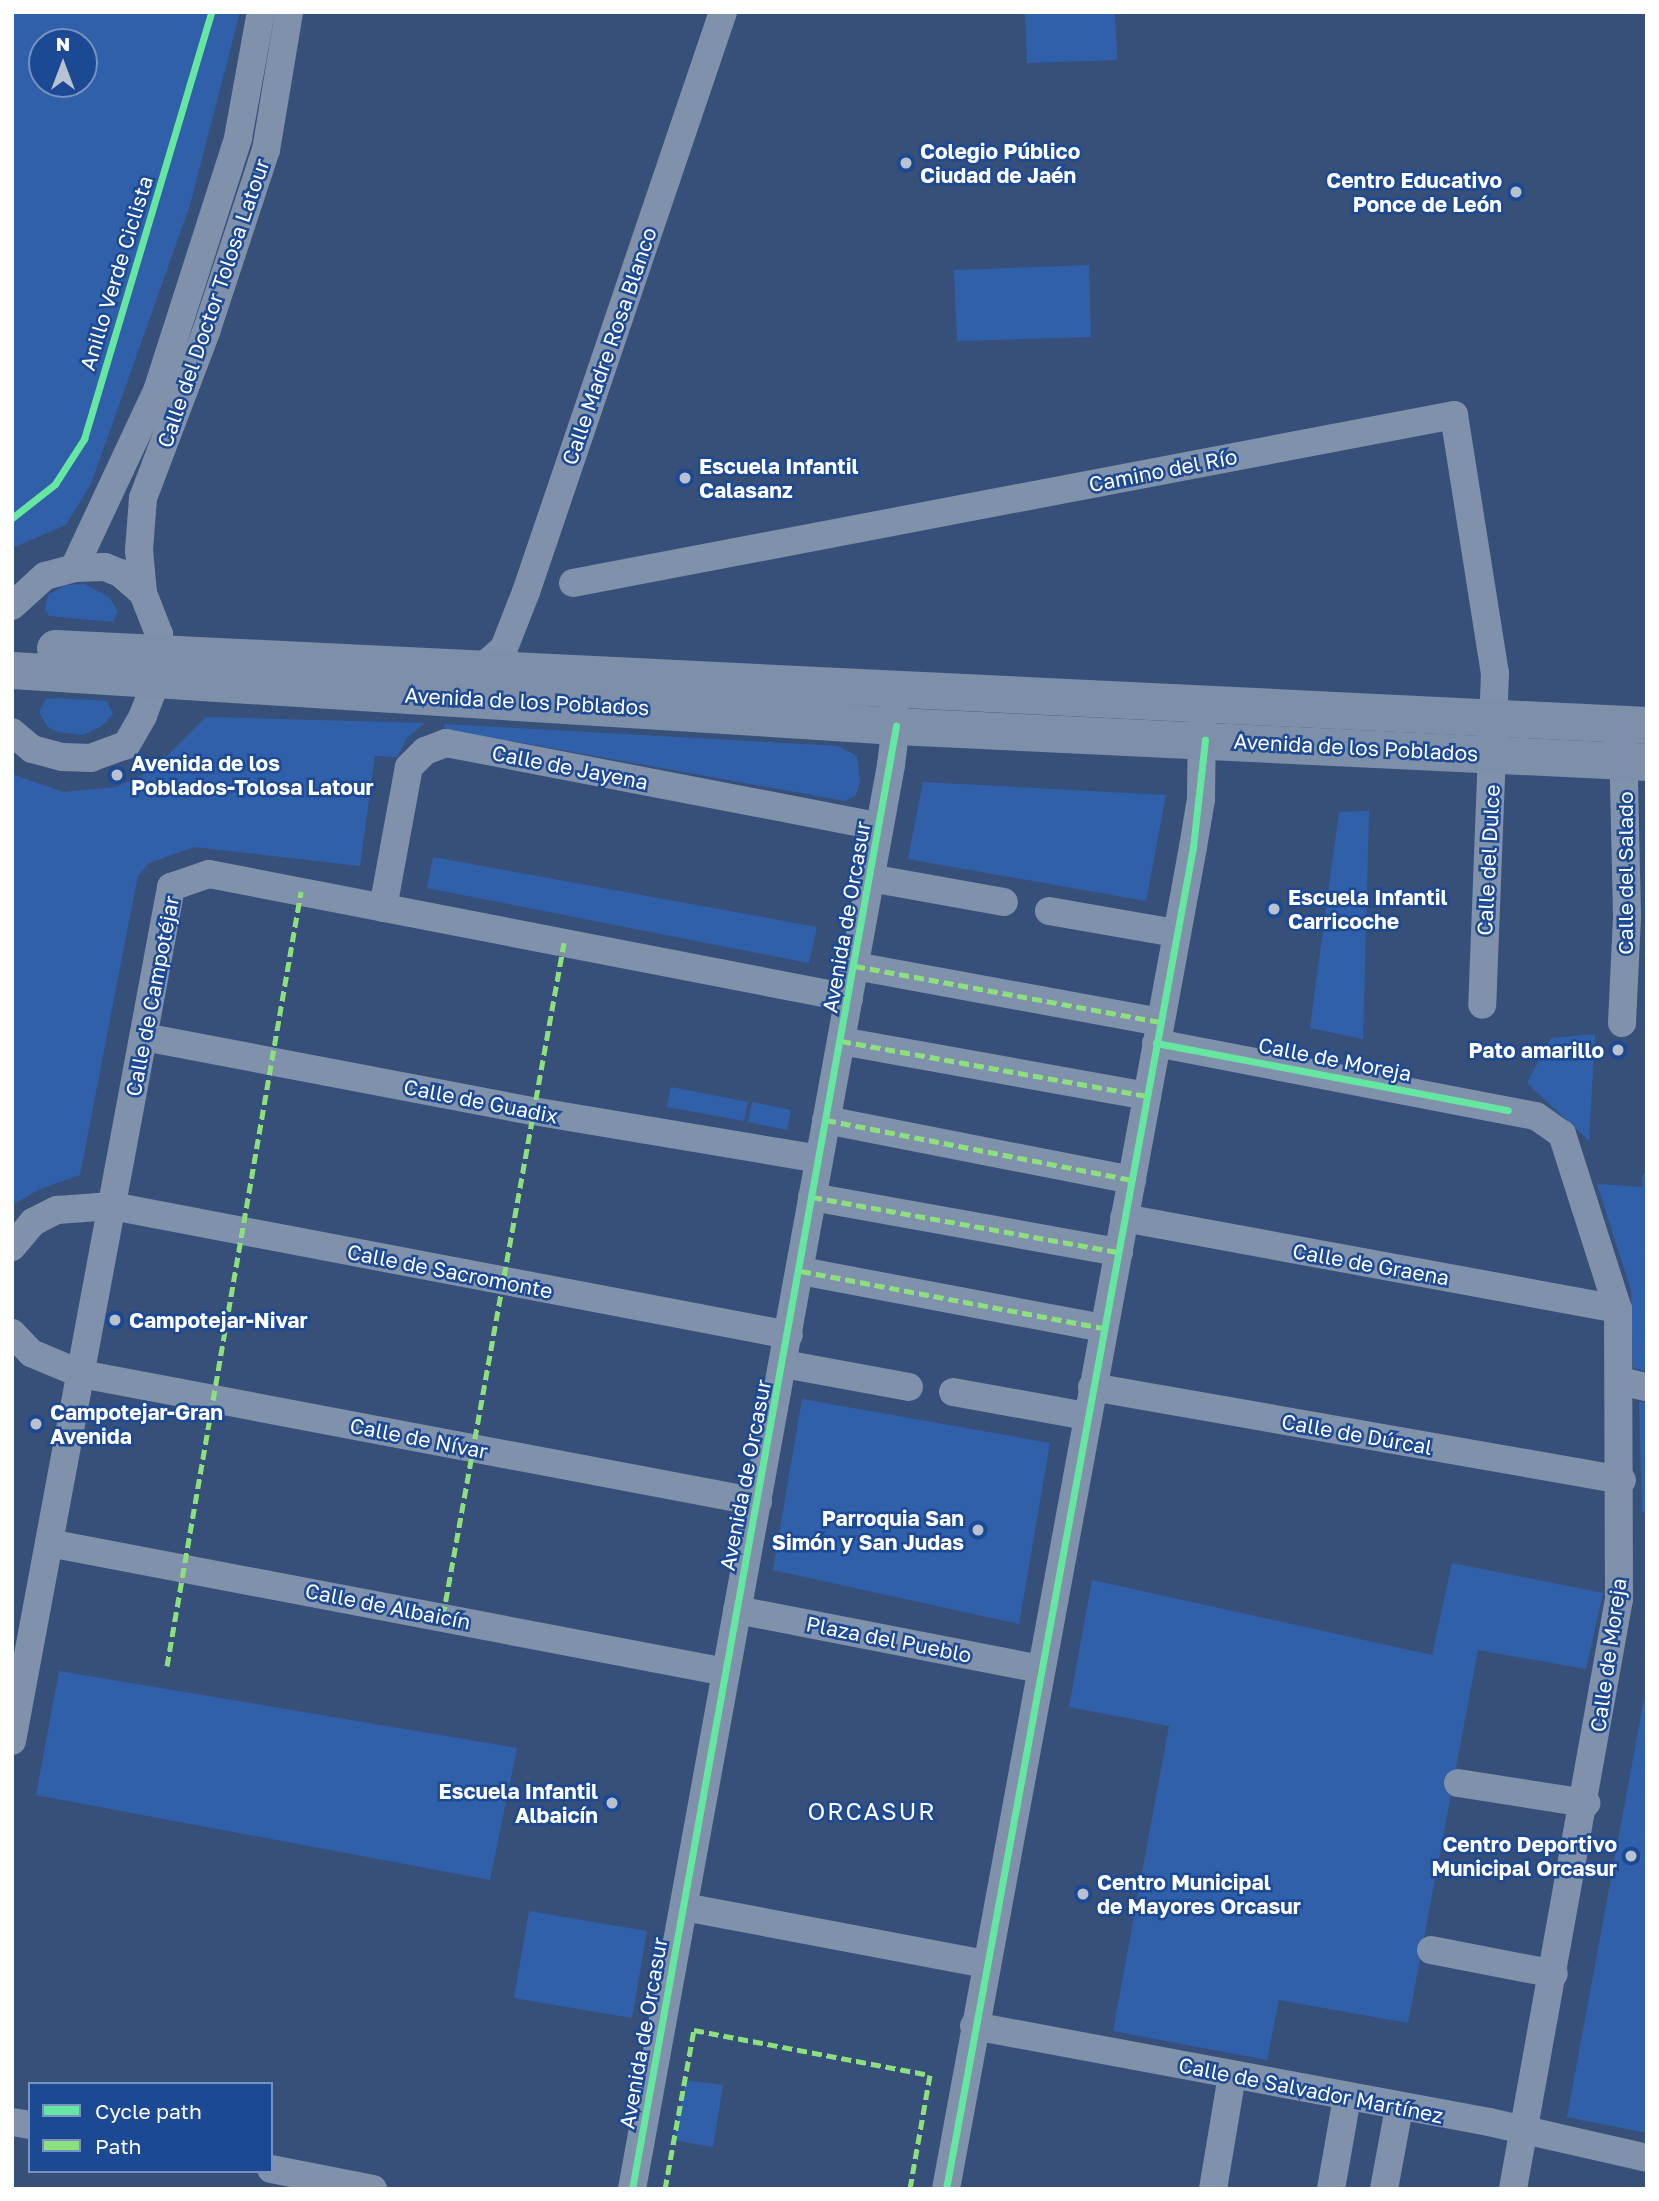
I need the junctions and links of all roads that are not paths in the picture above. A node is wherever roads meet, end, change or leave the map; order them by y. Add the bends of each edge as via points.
1 (261, 12) edge
2 (289, 12) edge
3 (723, 12) edge
4 (74, 568) junction
5 (573, 583) dead end
6 (143, 593) junction
7 (12, 606) edge
8 (12, 646) edge
9 (158, 665) junction
10 (12, 670) edge
11 (479, 670) junction
12 (879, 686) junction
13 (943, 689) junction
14 (1182, 700) junction
15 (1497, 716) junction
16 (1633, 725) edge
17 (896, 726) junction
18 (12, 732) edge
19 (1205, 740) junction
20 (1493, 753) junction
21 (1636, 762) edge
22 (879, 826) junction
23 (870, 878) junction
24 (1004, 902) dead end
25 (383, 908) junction
26 (1049, 911) dead end
27 (1637, 916) edge
28 (1175, 933) junction
29 (855, 966) junction
30 (849, 998) junction
31 (1482, 1005) dead end
32 (1622, 1023) dead end
33 (1158, 1032) junction
34 (144, 1037) junction
35 (841, 1041) junction
36 (1147, 1096) junction
37 (825, 1120) junction
38 (818, 1159) junction
39 (1132, 1180) junction
40 (811, 1197) junction
41 (112, 1206) junction
42 (1124, 1218) junction
43 (12, 1247) edge
44 (1118, 1252) junction
45 (801, 1271) junction
46 (1618, 1309) junction
47 (1102, 1328) junction
48 (12, 1333) edge
49 (789, 1335) junction
50 (783, 1364) junction
51 (81, 1374) junction
52 (1633, 1384) edge
53 (909, 1387) dead end
54 (1092, 1387) junction
55 (953, 1392) dead end
56 (1086, 1416) junction
57 (1622, 1480) junction
58 (758, 1502) junction
59 (49, 1543) junction
60 (737, 1610) junction
61 (1041, 1669) junction
62 (726, 1672) junction
63 (12, 1741) edge
64 (1458, 1783) dead end
65 (1586, 1803) junction
66 (684, 1907) junction
67 (1431, 1950) dead end
68 (987, 1964) junction
69 (1554, 1974) junction
70 (975, 2026) junction
71 (1232, 2075) junction
72 (1347, 2097) junction
73 (1399, 2108) junction
74 (1524, 2130) junction
75 (1647, 2158) edge
76 (273, 2169) edge
77 (373, 2189) edge
78 (632, 2189) edge
79 (946, 2189) edge
80 (1213, 2189) edge
81 (1331, 2189) edge
82 (1384, 2189) edge
83 (1513, 2189) edge

1 - 4 street, Calle del Doctor Tolosa Latour via 238,138 157,391
2 - 6 street, Calle del Doctor Tolosa Latour via 266,150 206,332 143,498 139,550
3 - 11 street, Calle Madre Rosa Blanco via 526,592 504,648
4 - 6 street via 113,569
4 - 7 street via 45,576
5 - 15 street, Camino del Río via 1454,415 1495,673
6 - 9 street via 155,618
8 - 9 main road, Avenida de los Poblados
9 - 10 main road, Avenida de los Poblados
9 - 11 main road, Avenida de los Poblados
9 - 17 main road, Avenida de los Poblados
9 - 18 street via 126,745 110,752 62,757 32,749
11 - 12 main road, Avenida de los Poblados
12 - 13 main road, Avenida de los Poblados
12 - 17 street via 893,707
13 - 14 main road, Avenida de los Poblados
13 - 17 street
14 - 15 main road, Avenida de los Poblados
14 - 19 street via 1201,715
15 - 16 main road, Avenida de los Poblados
15 - 20 street, Calle del Dulce
16 - 21 street, Calle del Salado
17 - 19 main road, Avenida de los Poblados
17 - 22 street, Avenida de Orcasur
19 - 20 main road, Avenida de los Poblados
19 - 28 street via 1201,799
20 - 21 main road, Avenida de los Poblados
20 - 31 street, Calle del Dulce
21 - 27 street, Calle del Salado
22 - 23 street, Avenida de Orcasur
22 - 25 street, Calle de Jayena via 446,743 425,751 409,767
23 - 24 street, Avenida de Orcasur
23 - 29 street, Avenida de Orcasur
25 - 30 street, Calle de Campotéjar
25 - 34 street, Calle de Campotéjar via 209,874 171,887
26 - 28 street
27 - 32 street, Calle del Salado
28 - 33 street
29 - 30 street, Avenida de Orcasur
29 - 33 street, Avenida de Orcasur
30 - 35 street, Avenida de Orcasur
33 - 36 street
33 - 46 street, Calle de Moreja via 1536,1116 1562,1134
34 - 38 street, Calle de Guadix via 533,1111
34 - 41 street, Calle de Campotéjar
35 - 36 street, Avenida de Orcasur
35 - 37 street, Avenida de Orcasur
36 - 39 street
37 - 38 street, Avenida de Orcasur
37 - 39 street
38 - 40 street, Avenida de Orcasur
39 - 42 street
40 - 44 street
40 - 45 street, Avenida de Orcasur
41 - 43 street, Calle de Sacromonte via 57,1210 33,1222
41 - 49 street, Calle de Sacromonte
41 - 51 street, Calle de Campotéjar
42 - 44 street
42 - 46 street, Calle de Graena
44 - 47 street
45 - 47 street
45 - 49 street, Avenida de Orcasur
46 - 52 street, Calle de Moreja
47 - 54 street
48 - 51 street, Calle de Nívar via 31,1353
49 - 50 street, Avenida de Orcasur
50 - 53 street, Avenida de Orcasur
50 - 58 street, Avenida de Orcasur
51 - 58 street, Calle de Nívar
51 - 59 street, Calle de Campotéjar
52 - 57 street, Calle de Moreja
54 - 56 street
54 - 57 street, Calle de Dúrcal
55 - 56 street
56 - 61 street
57 - 65 street, Calle de Moreja via 1619,1599
58 - 60 street, Avenida de Orcasur
59 - 62 street, Calle de Albaicín
59 - 63 street, Calle de Campotéjar
60 - 61 street, Plaza del Pueblo
60 - 62 street, Avenida de Orcasur
61 - 68 street
62 - 66 street, Avenida de Orcasur
64 - 65 street
65 - 69 street, Calle de Moreja
66 - 68 street
66 - 78 street, Avenida de Orcasur
67 - 69 street
68 - 70 street
69 - 74 street, Calle de Moreja
70 - 71 street, Calle de Salvador Martínez
70 - 79 street
71 - 72 street, Calle de Salvador Martínez
71 - 80 street
72 - 73 street, Calle de Salvador Martínez
72 - 81 street
73 - 74 street, Calle de Salvador Martínez
73 - 82 street
74 - 75 street, Calle de Salvador Martínez
74 - 83 street, Calle de Moreja
76 - 77 street

